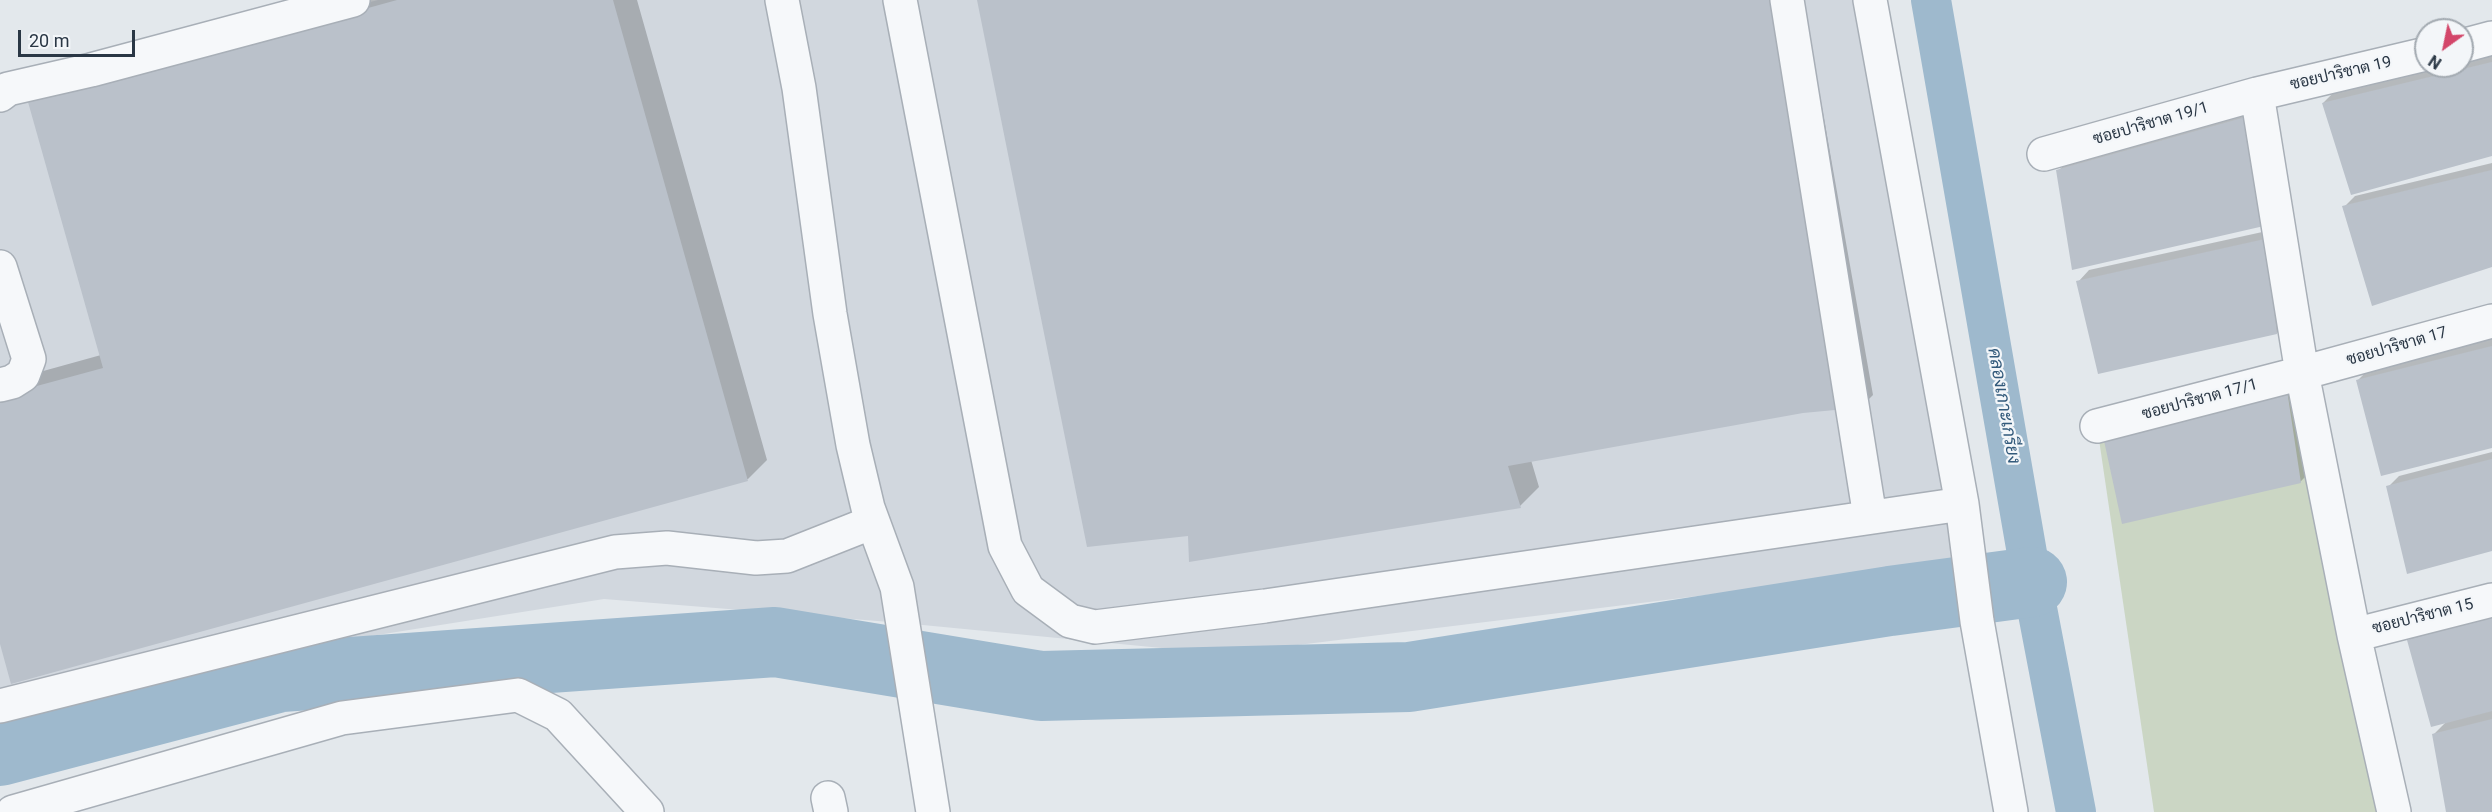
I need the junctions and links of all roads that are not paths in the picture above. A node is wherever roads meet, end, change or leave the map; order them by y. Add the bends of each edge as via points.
1 (353, 0) edge
2 (782, 0) edge
3 (900, 0) edge
4 (1787, 0) edge
5 (1870, 0) edge
6 (2492, 39) edge
7 (2474, 43) edge
8 (2414, 57) edge
9 (2257, 94) junction
10 (0, 95) edge
11 (2044, 154) dead end
12 (0, 267) edge
13 (2492, 321) edge
14 (2302, 373) junction
15 (0, 385) edge
16 (2097, 426) dead end
17 (1962, 504) junction
18 (1870, 517) junction
19 (873, 522) junction
20 (2492, 600) edge
21 (2354, 634) junction
22 (0, 706) edge
23 (13, 812) edge
24 (647, 812) edge
25 (933, 812) edge
26 (2011, 812) edge
27 (2394, 812) edge

1 - 10 street via 8,89
2 - 19 street via 799,88 830,314 854,445
3 - 18 street via 1005,546 1028,590 1070,621 1095,627 1254,607
4 - 18 street
5 - 17 street
6 - 7 street
8 - 9 street, ซอยปาริชาต 19
9 - 11 street, ซอยปาริชาต 19/1
9 - 14 street
12 - 15 street via 29,359 23,375
13 - 14 street, ซอยปาริชาต 17
14 - 16 street, ซอยปาริชาต 17/1
14 - 21 street
17 - 18 street
17 - 26 street via 1977,621
19 - 22 street via 787,556 756,558 667,548 615,552
19 - 25 street via 897,587
20 - 21 street, ซอยปาริชาต 15
21 - 27 street
23 - 24 street via 342,718 518,695 558,716

